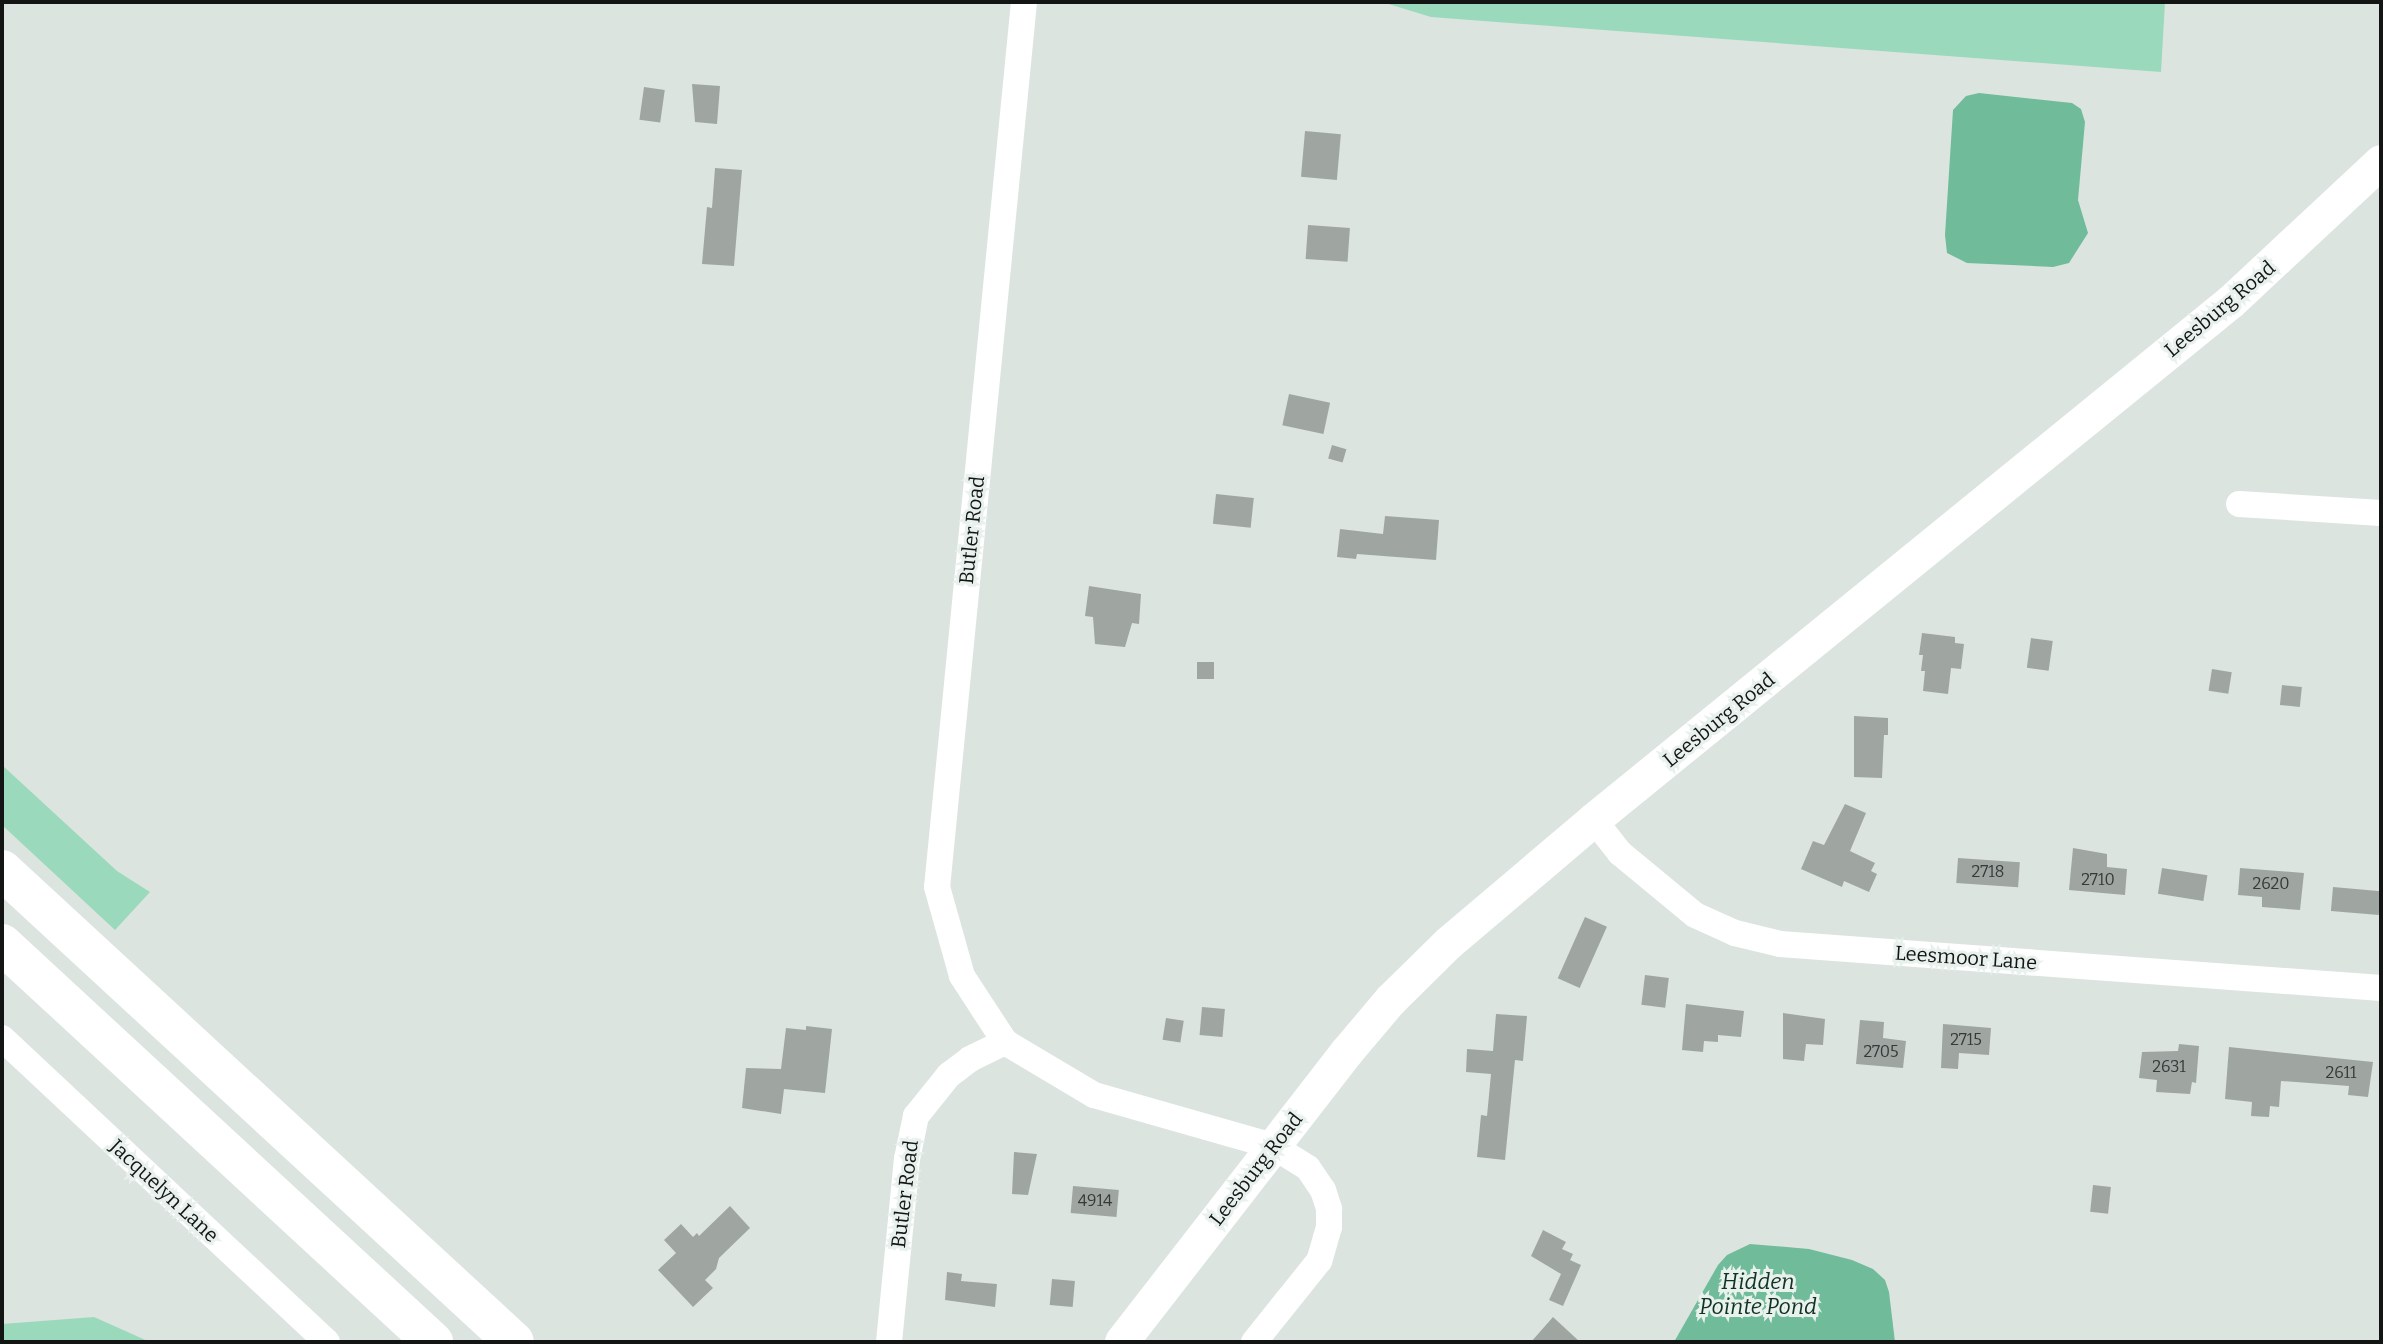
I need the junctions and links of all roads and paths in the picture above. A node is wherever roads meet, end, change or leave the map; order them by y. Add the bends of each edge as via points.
1 (1024, 2) edge
2 (2381, 162) edge
3 (2239, 504) dead end
4 (2381, 513) edge
5 (1594, 820) junction
6 (2, 870) edge
7 (2, 944) edge
8 (2381, 988) edge
9 (2, 1038) edge
10 (1005, 1042) junction
11 (1273, 1146) junction
12 (327, 1342) edge
13 (433, 1342) edge
14 (514, 1342) edge
15 (889, 1342) edge
16 (1122, 1342) edge
17 (1254, 1342) edge

1 - 10 street, Butler Road via 937,887 962,976
2 - 5 main road, Leesburg Road via 2231,302
3 - 4 street
5 - 8 street, Leesmoor Lane via 1620,853 1695,915 1735,933 1780,944
5 - 11 main road, Leesburg Road via 1419,972
6 - 14 highway
7 - 13 highway
9 - 12 street, Jacquelyn Lane
10 - 11 street, Butler Road via 1094,1095
10 - 15 street, Butler Road via 949,1075 916,1116
11 - 16 main road, Leesburg Road
11 - 17 street, Butler Road via 1308,1168 1323,1190 1329,1227 1319,1261

